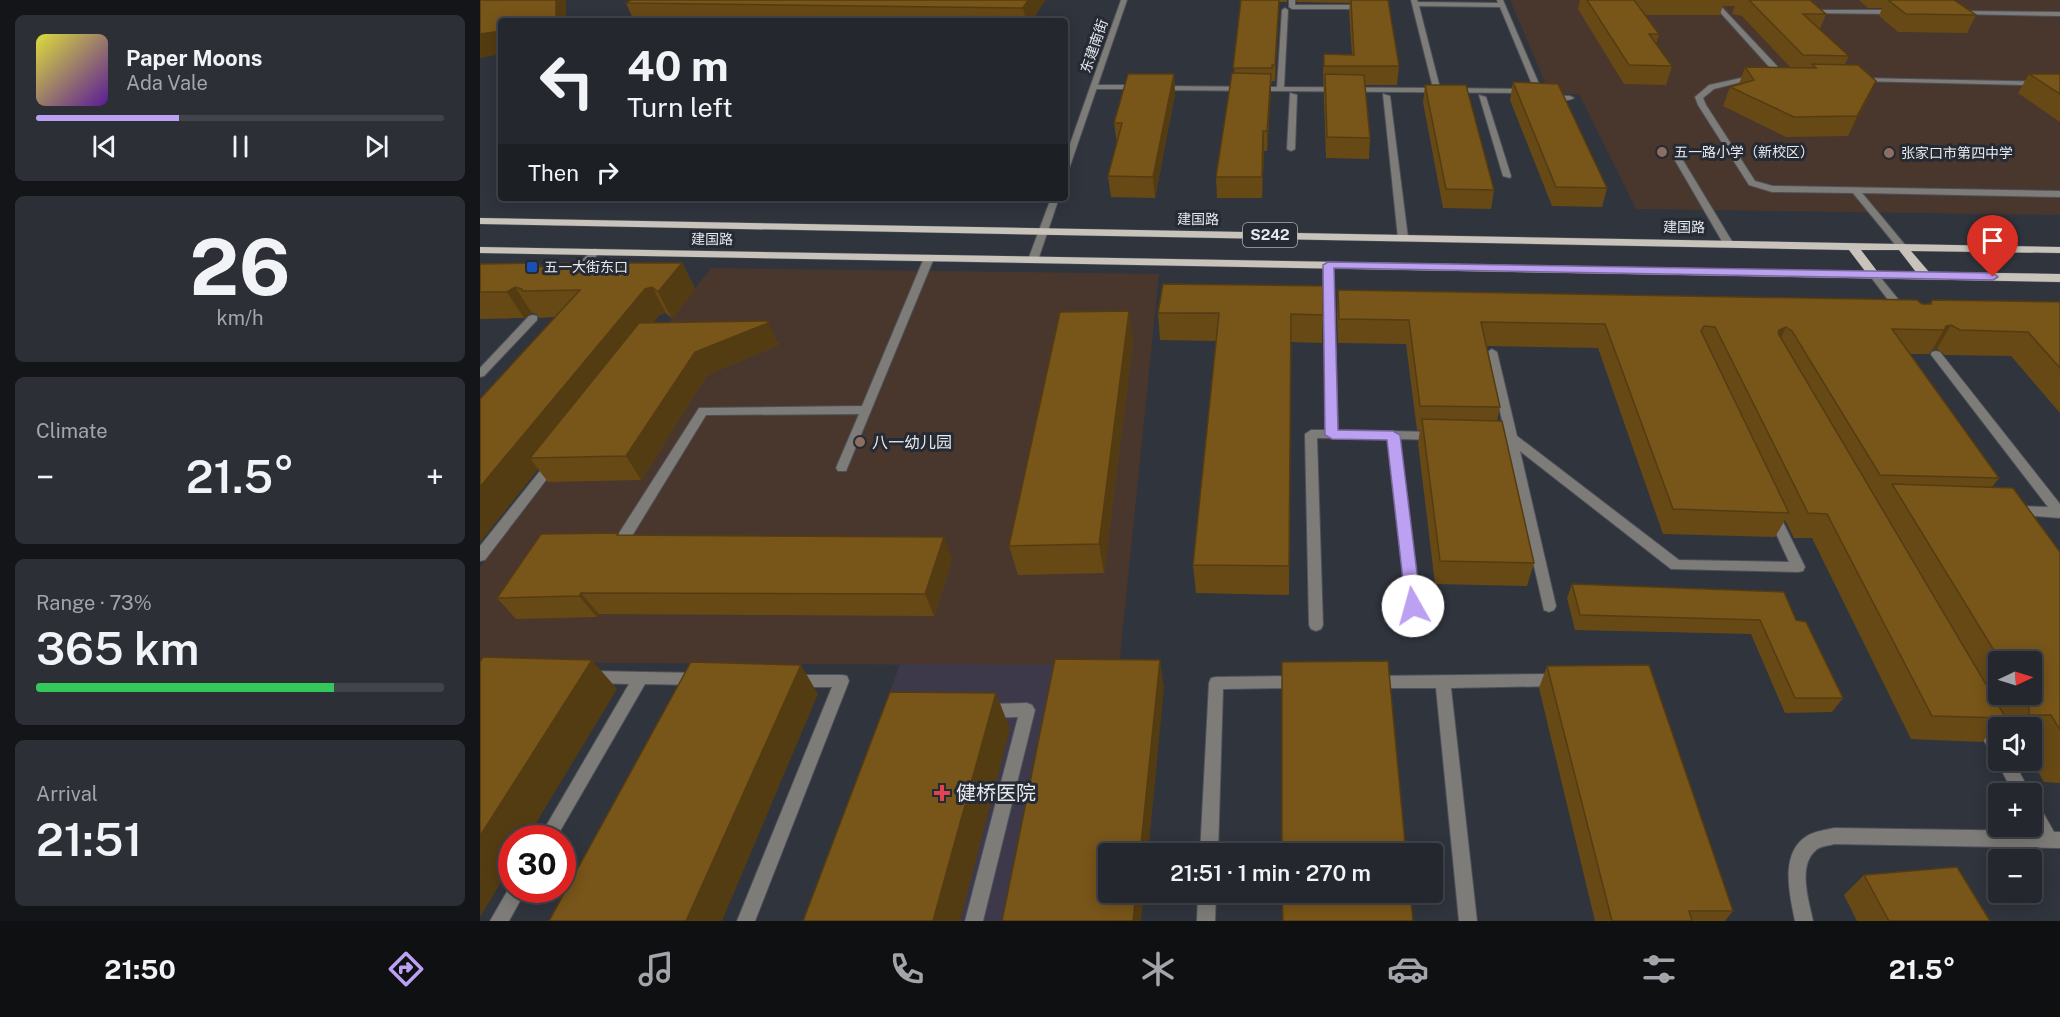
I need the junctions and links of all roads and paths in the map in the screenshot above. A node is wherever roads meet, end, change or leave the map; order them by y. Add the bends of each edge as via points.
1 (1124, 0) edge
2 (1292, 0) edge
3 (1712, 0) edge
4 (1414, 2) edge
5 (1501, 2) edge
6 (1340, 4) edge
7 (1368, 7) edge
8 (1945, 9) edge
9 (1285, 10) dead end
10 (1722, 10) junction
11 (1734, 10) dead end
12 (1803, 11) edge
13 (1908, 12) edge
14 (2060, 14) edge
15 (1774, 74) junction
16 (1787, 77) edge
17 (1853, 80) edge
18 (2060, 84) edge
19 (1094, 87) junction
20 (1280, 89) junction
21 (1437, 90) junction
22 (1184, 93) dead end
23 (1293, 94) junction
24 (1386, 96) junction
25 (1482, 97) junction
26 (1570, 98) dead end
27 (1291, 149) dead end
28 (1677, 157) dead end
29 (1068, 161) edge
30 (1507, 176) dead end
31 (1856, 191) junction
32 (2060, 194) edge
33 (1054, 201) edge
34 (480, 221) edge
35 (1043, 231) junction
36 (1403, 237) junction
37 (1728, 243) junction
38 (1851, 245) junction
39 (1901, 246) junction
40 (2060, 249) edge
41 (480, 250) edge
42 (595, 252) junction
43 (929, 258) junction
44 (1033, 260) junction
45 (1328, 265) junction
46 (1874, 274) junction
47 (1926, 275) junction
48 (2060, 278) edge
49 (567, 282) edge
50 (533, 318) edge
51 (1912, 324) edge
52 (1492, 352) dead end
53 (1936, 354) edge
54 (480, 374) edge
55 (866, 410) junction
56 (1332, 435) junction
57 (1393, 435) junction
58 (1452, 437) edge
59 (1476, 437) edge
60 (1511, 438) junction
61 (558, 456) edge
62 (842, 468) dead end
63 (1768, 503) edge
64 (2000, 510) edge
65 (2060, 513) edge
66 (619, 545) edge
67 (480, 556) edge
68 (1550, 606) dead end
69 (1316, 625) dead end
70 (1416, 627) dead end
71 (581, 676) edge
72 (641, 678) junction
73 (783, 680) edge
74 (1569, 680) edge
75 (1443, 681) junction
76 (1312, 682) edge
77 (1359, 682) edge
78 (689, 700) edge
79 (1975, 709) edge
80 (971, 711) edge
81 (1988, 732) edge
82 (2042, 823) edge
83 (555, 825) edge
84 (2055, 840) edge
85 (1209, 843) edge
86 (509, 903) edge
87 (1207, 903) edge
88 (499, 921) edge
89 (746, 921) edge
90 (974, 921) edge
91 (1206, 921) edge
92 (1468, 921) edge
93 (1804, 921) edge

1 - 19 street, 东建南街
2 - 6 street via 1292,7
3 - 10 street
4 - 5 street
4 - 21 street
5 - 21 street via 1538,91
6 - 7 street
8 - 14 street
9 - 20 street
10 - 11 street
10 - 15 street via 1775,67
12 - 13 street
15 - 16 street
15 - 31 street via 1712,87 1699,97 1752,183 1772,189
17 - 18 street
19 - 20 street
19 - 29 street, 东建南街
20 - 21 street
22 - 23 street
23 - 24 street
23 - 27 street
24 - 25 street
24 - 36 street
25 - 26 street
25 - 30 street
28 - 37 street
31 - 32 street
31 - 39 street
33 - 35 street
34 - 35 main road, 建国路 / S242
35 - 36 main road, 建国路 / S242
35 - 44 street
36 - 37 main road, 建国路 / S242
37 - 38 main road, 建国路 / S242
38 - 39 main road, 建国路 / S242
38 - 46 main road
39 - 40 main road, 建国路 / S242
39 - 47 main road
41 - 42 main road, 建国路 / S242
42 - 43 main road, 建国路 / S242
42 - 49 street
43 - 44 main road, 建国路 / S242
43 - 55 street
44 - 45 main road, 建国路 / S242
45 - 46 main road, 建国路 / S242
45 - 56 street
46 - 47 main road, 建国路 / S242
46 - 51 street
47 - 48 main road, 建国路 / S242
50 - 54 street
52 - 60 street
53 - 65 street
55 - 62 street
55 - 66 street via 703,411
56 - 57 street
56 - 69 street via 1311,434
57 - 58 street
57 - 70 street
59 - 60 street
60 - 63 street via 1676,565 1798,567
60 - 68 street
61 - 67 street
64 - 65 street
71 - 72 street
72 - 78 street via 706,679
72 - 83 street
73 - 89 street via 842,681
74 - 75 street
75 - 77 street
75 - 92 street
76 - 85 street via 1216,683
79 - 81 street
80 - 90 street via 1027,710
82 - 84 street
84 - 93 street via 1827,838 1811,844 1799,860 1797,886
86 - 88 street
87 - 91 street

